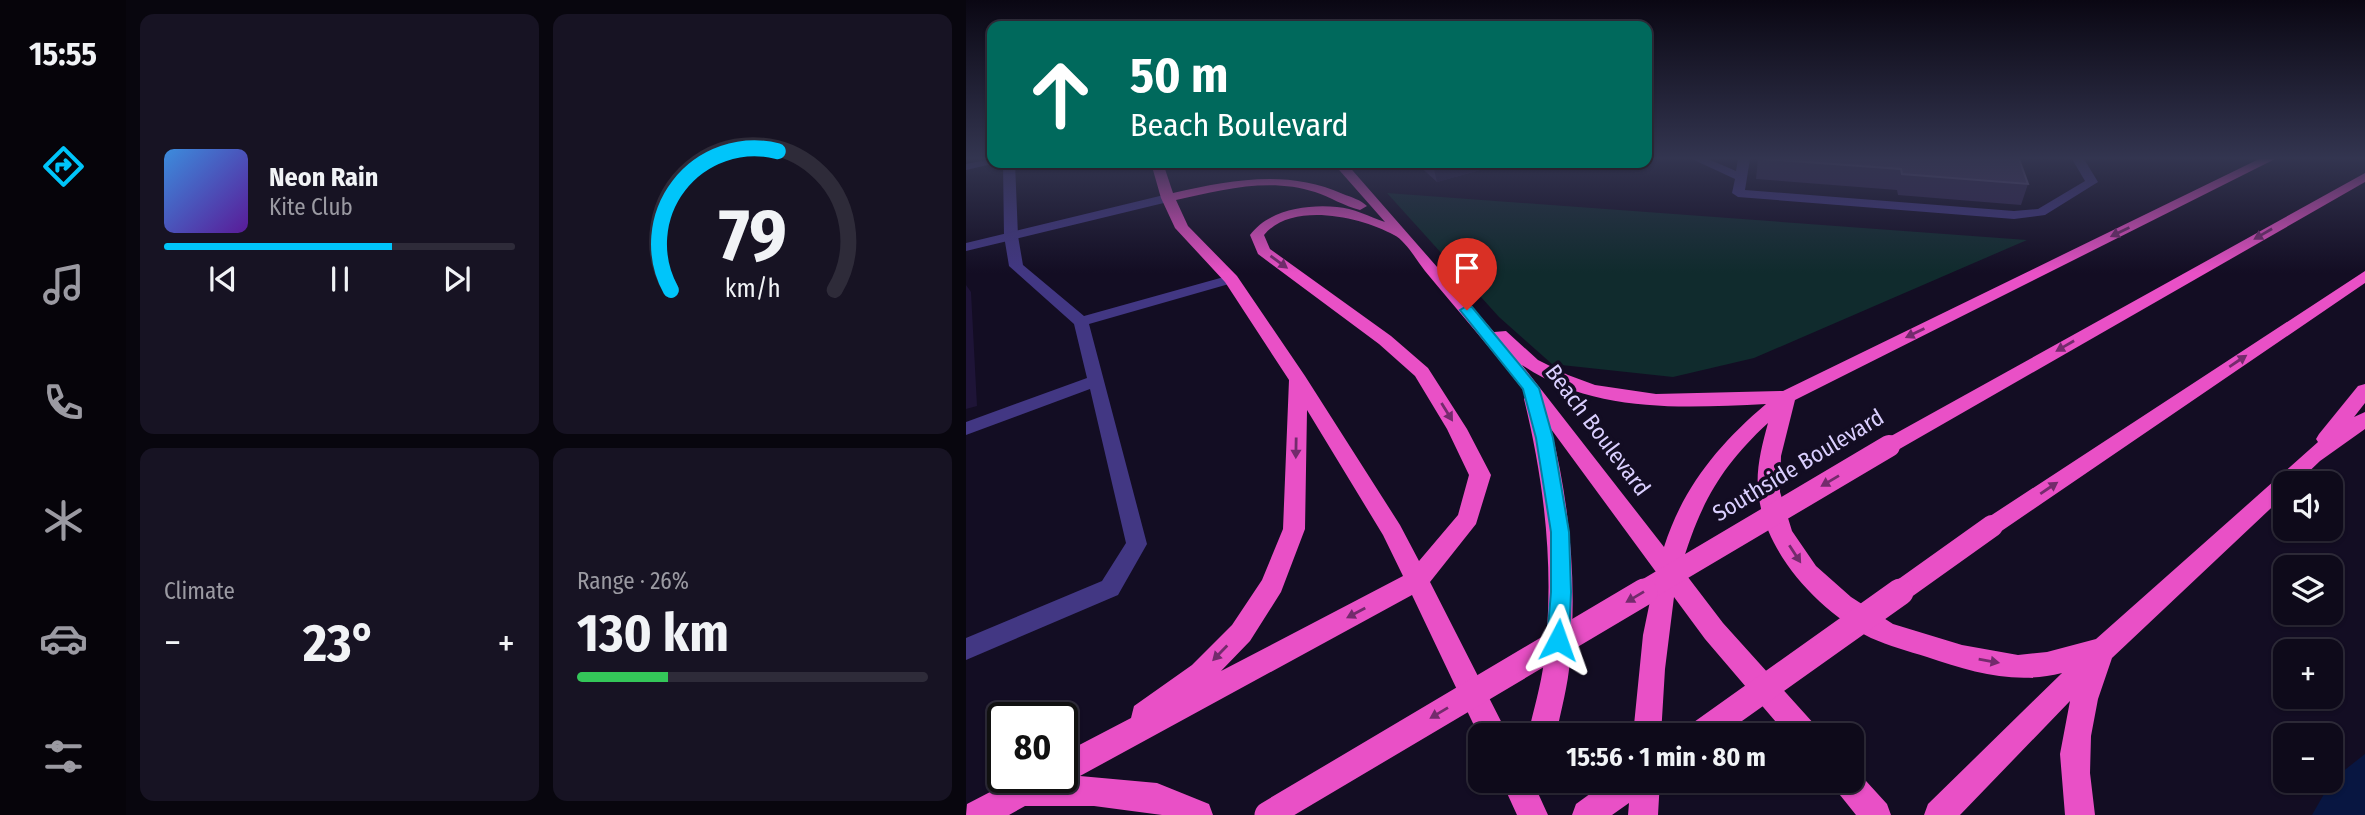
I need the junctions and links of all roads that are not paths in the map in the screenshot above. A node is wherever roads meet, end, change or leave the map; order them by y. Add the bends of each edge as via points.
1 (1010, 197) edge
2 (1171, 197) edge
3 (1335, 197) edge
4 (1370, 197) edge
5 (1789, 197) edge
6 (2066, 197) edge
7 (2192, 197) edge
8 (2330, 197) edge
9 (1167, 198) junction
10 (1395, 225) junction
11 (1011, 236) junction
12 (966, 247) edge
13 (2365, 276) edge
14 (1231, 279) junction
15 (1451, 291) junction
16 (1081, 322) junction
17 (1298, 380) junction
18 (1096, 381) junction
19 (1531, 388) junction
20 (2365, 390) edge
21 (1786, 397) junction
22 (2365, 419) edge
23 (966, 429) edge
24 (1889, 446) joint
25 (2313, 456) junction
26 (1667, 572) junction
27 (1416, 581) junction
28 (966, 649) edge
29 (2103, 649) junction
30 (1488, 723) edge
31 (1544, 723) edge
32 (1648, 723) edge
33 (1716, 723) edge
34 (1794, 723) edge
35 (1078, 758) edge
36 (1078, 760) edge
37 (1078, 788) edge
38 (1019, 793) edge
39 (1617, 793) edge
40 (1644, 793) edge
41 (1857, 793) edge
42 (978, 815) edge
43 (1198, 815) edge
44 (1268, 815) edge
45 (1587, 815) edge
46 (1643, 815) edge
47 (1876, 815) edge
48 (1939, 815) edge
49 (2080, 815) edge

1 - 11 street
2 - 9 highway
3 - 10 highway
4 - 10 highway, Beach Boulevard
5 - 6 street via 2014,215 2041,212
7 -> 21 highway
8 -> 24 highway, Southside Boulevard
9 - 11 street
9 - 14 highway via 1182,228
10 - 15 highway, Beach Boulevard
10 -> 27 highway via 1338,211 1310,211 1266,224 1257,235 1263,250 1422,372 1480,475 1468,518
11 - 12 street
11 - 16 street via 1016,266
33 -> 13 highway, bridge via 1992,526
14 - 16 street
14 - 17 highway
15 - 19 highway, Beach Boulevard
15 - 21 highway via 1532,364 1613,396 1673,401
16 - 18 street
17 - 27 highway via 1392,531
17 -> 35 highway via 1294,528 1272,584 1241,633 1200,674
18 - 23 street
18 - 28 street via 1137,544 1110,588
19 - 26 highway, Beach Boulevard
19 - 31 highway via 1560,532 1556,664
20 - 25 highway
21 - 26 highway via 1708,476
21 -> 29 highway via 1774,433 1769,494 1778,529 1802,565 1838,601 1880,629 1985,661 2028,667
22 - 25 highway
24 -> 44 highway, Southside Boulevard, bridge
25 - 29 highway
26 - 32 highway via 1650,674
26 - 34 highway, Beach Boulevard
27 - 30 highway
27 -> 36 highway
29 - 48 highway
29 - 49 highway via 2078,716 2075,751
37 - 43 highway via 1157,798
38 - 42 highway
39 - 45 highway
40 - 46 highway
41 - 47 highway

